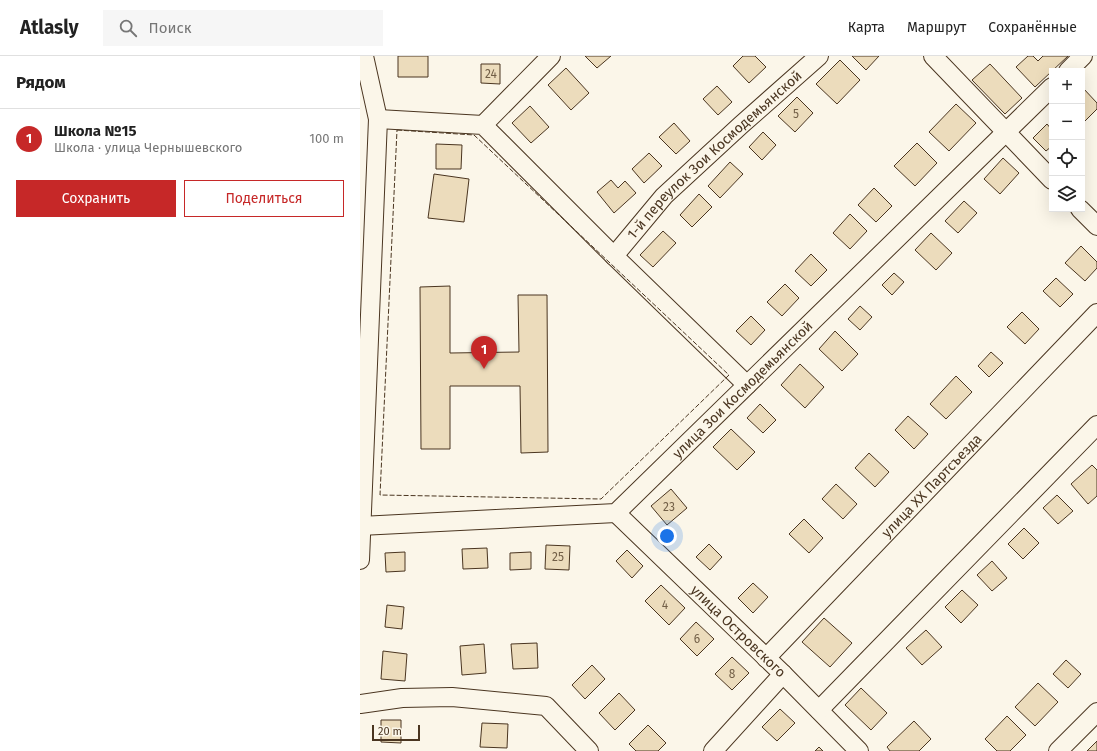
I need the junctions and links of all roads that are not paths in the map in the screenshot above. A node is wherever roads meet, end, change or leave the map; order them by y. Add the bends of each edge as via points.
1 (364, 56) edge
2 (532, 56) edge
3 (551, 56) edge
4 (819, 56) edge
5 (933, 56) edge
6 (1083, 56) edge
7 (1071, 68) edge
8 (532, 76) junction
9 (1049, 90) edge
10 (378, 119) junction
11 (483, 125) junction
12 (1006, 133) junction
13 (1049, 177) edge
14 (1083, 212) edge
15 (1097, 226) edge
16 (614, 256) junction
17 (1097, 313) edge
18 (747, 385) junction
19 (1097, 425) edge
20 (616, 513) junction
21 (360, 526) edge
22 (360, 560) edge
23 (766, 658) junction
24 (783, 674) junction
25 (360, 704) edge
26 (819, 710) junction
27 (1097, 712) edge
28 (589, 751) edge
29 (713, 751) edge
30 (859, 751) edge
31 (1058, 751) edge

1 - 10 street
2 - 8 street
3 - 8 street
4 - 16 street, 1-й переулок Зои Космодемьянской via 664,196
5 - 12 street
6 - 7 street
8 - 11 street
9 - 12 street, улица Зои Космодемьянской
10 - 11 street
10 - 21 street
11 - 16 street
12 - 13 street
12 - 18 street, улица Зои Космодемьянской
14 - 15 street
16 - 18 street
17 - 23 street, улица ХХ Партсъезда
18 - 20 street, улица Зои Космодемьянской
19 - 26 street
20 - 21 street
20 - 23 street, улица Островского
21 - 22 street
23 - 24 street, улица Островского
24 - 26 street, улица Островского
24 - 29 street
25 - 28 street via 402,698 452,697 546,706
26 - 30 street, улица Островского
27 - 31 street

